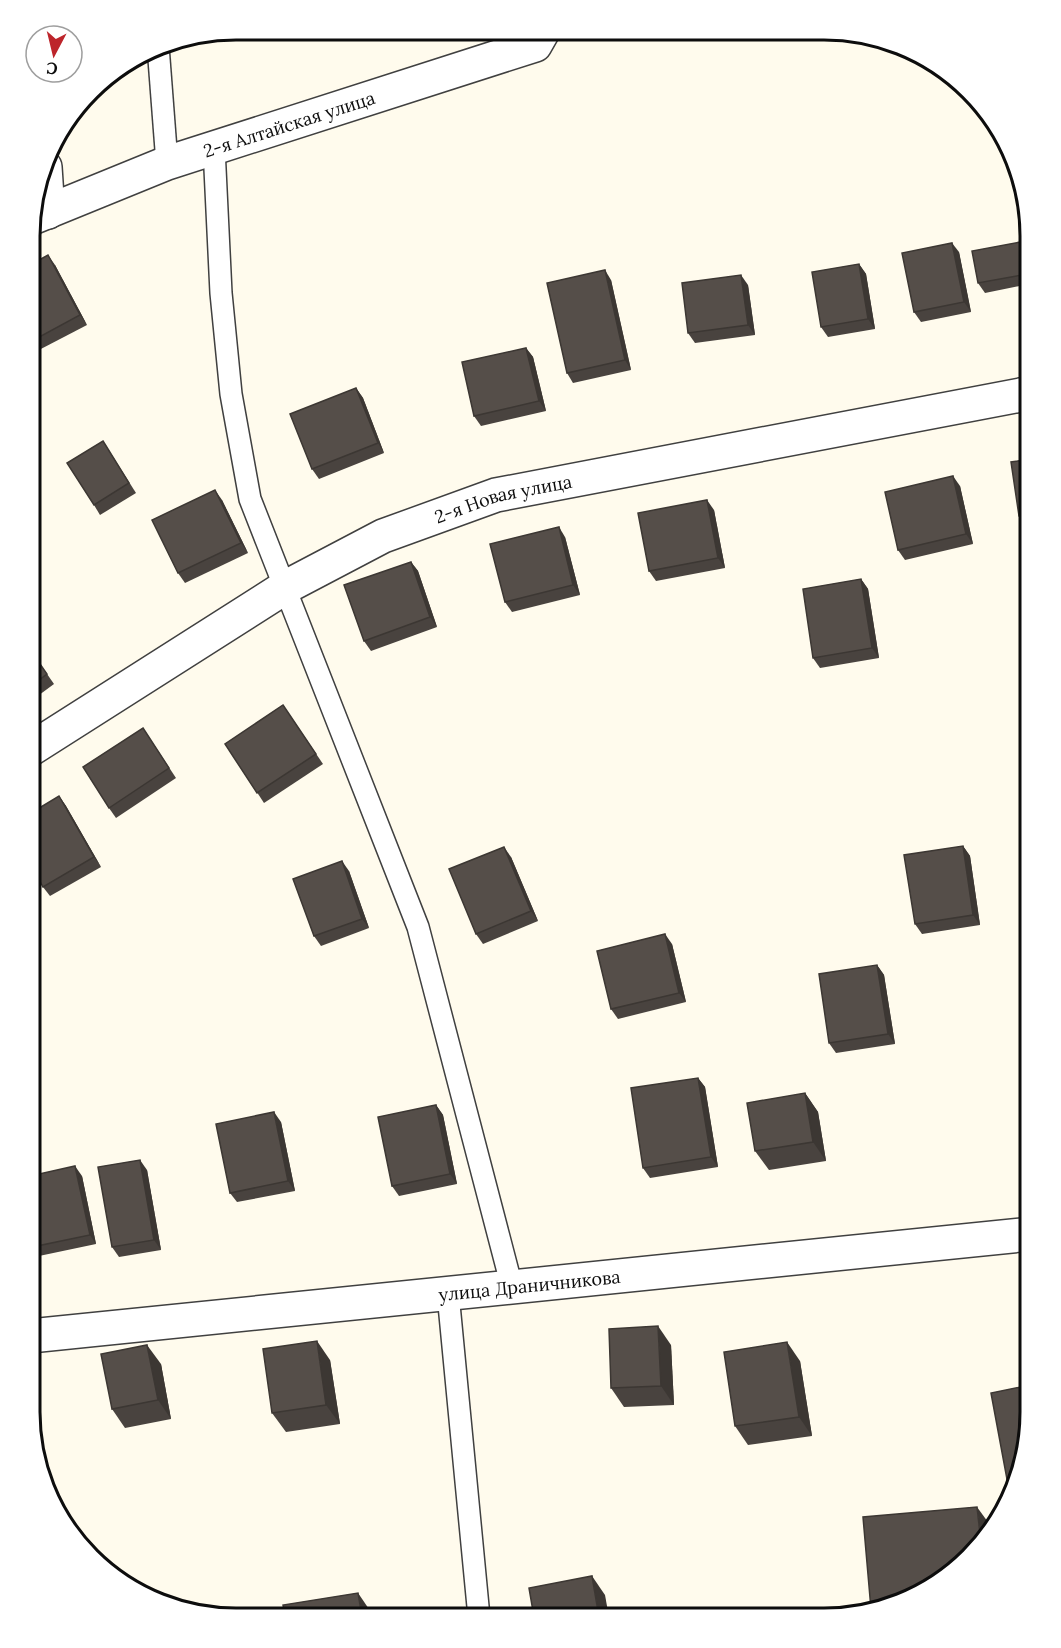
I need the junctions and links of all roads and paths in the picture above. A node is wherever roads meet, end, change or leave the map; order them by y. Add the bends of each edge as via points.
1 (538, 40) edge
2 (159, 56) edge
3 (214, 148) junction
4 (167, 162) junction
5 (42, 214) edge
6 (1021, 395) edge
7 (284, 588) junction
8 (40, 743) edge
9 (1020, 1235) edge
10 (512, 1287) junction
11 (448, 1293) junction
12 (40, 1335) edge
13 (478, 1608) edge

1 - 3 street, 2-я Алтайская улица via 535,45
2 - 4 lane
3 - 4 street, 2-я Алтайская улица
3 - 7 lane via 221,293 231,394 250,499
4 - 5 street, 2-я Алтайская улица
6 - 7 street, 2-я Новая улица via 496,495 383,537
7 - 8 street, 2-я Новая улица
7 - 10 lane via 418,927
9 - 10 street, улица Драничникова
10 - 11 street, улица Драничникова
11 - 12 street, улица Драничникова
11 - 13 lane

